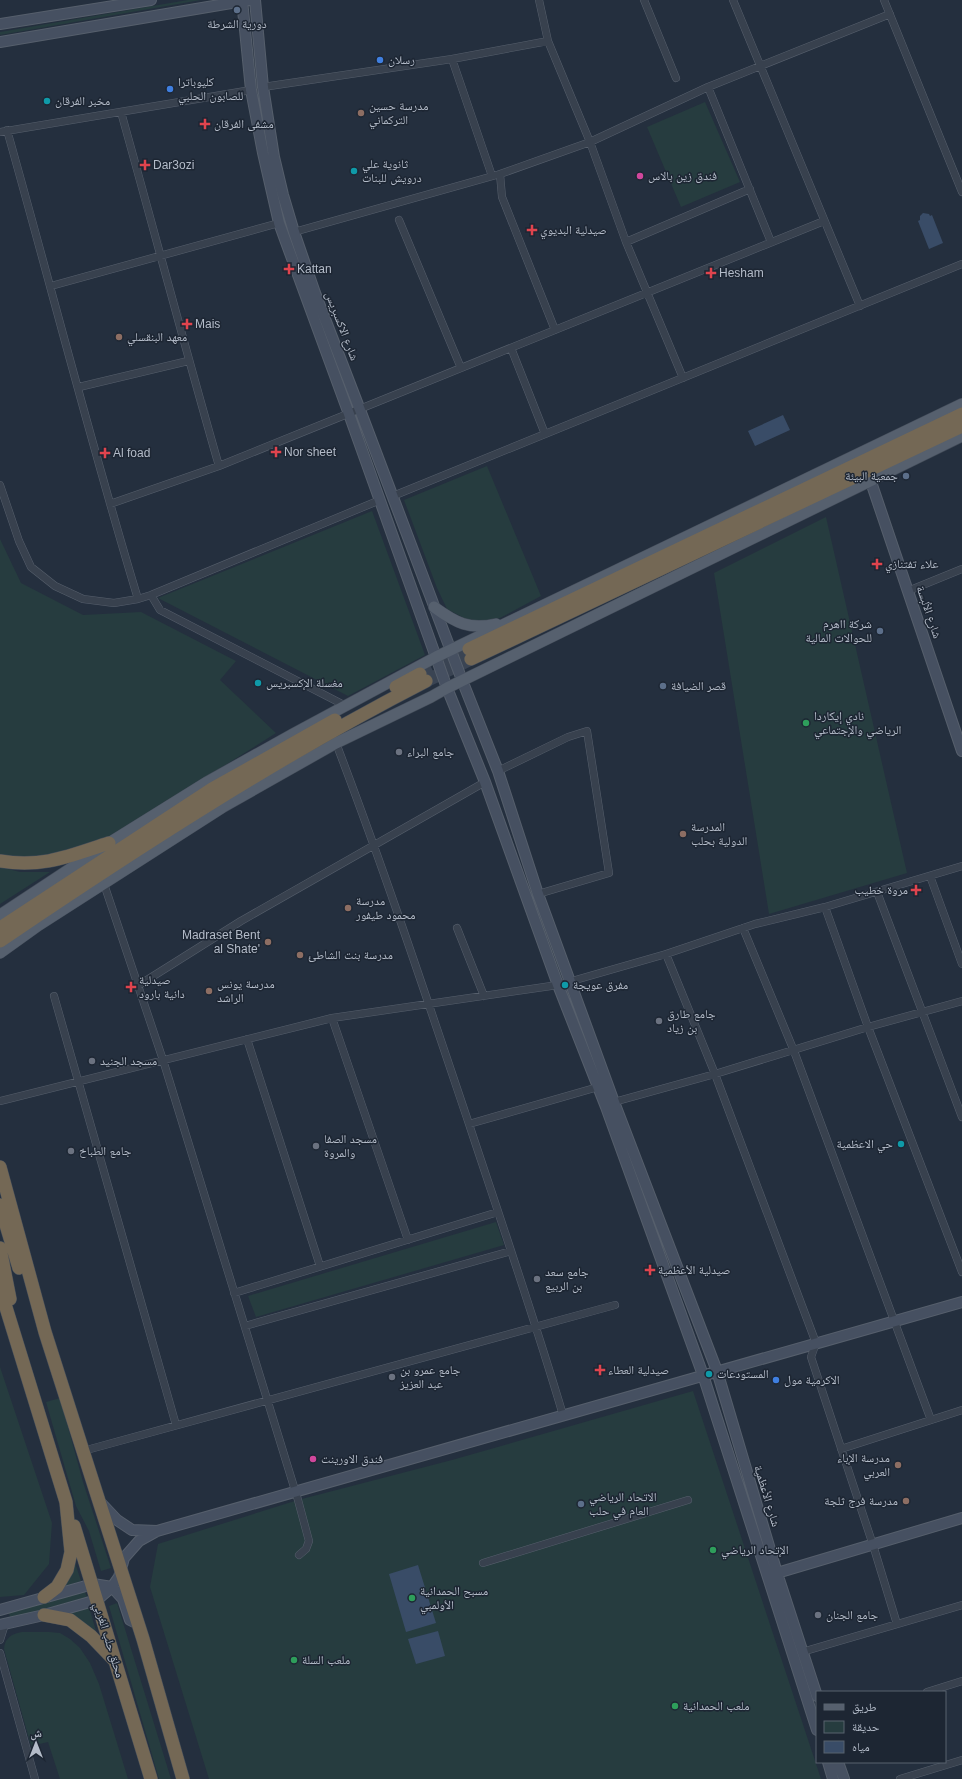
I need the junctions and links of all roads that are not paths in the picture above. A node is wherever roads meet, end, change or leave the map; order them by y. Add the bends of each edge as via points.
1 (151, 0) edge
2 (244, 0) edge
3 (255, 0) edge
4 (540, 0) edge
5 (644, 0) edge
6 (733, 0) edge
7 (884, 0) edge
8 (890, 14) junction
9 (0, 24) edge
10 (0, 42) edge
11 (548, 42) junction
12 (452, 59) junction
13 (760, 66) junction
14 (676, 78) dead end
15 (263, 87) junction
16 (708, 87) junction
17 (251, 90) junction
18 (121, 112) junction
19 (4, 131) edge
20 (590, 142) junction
21 (500, 174) junction
22 (492, 176) junction
23 (750, 189) junction
24 (962, 192) edge
25 (399, 220) dead end
26 (824, 221) junction
27 (279, 223) junction
28 (294, 232) junction
29 (626, 242) junction
30 (771, 242) junction
31 (162, 256) junction
32 (962, 264) edge
33 (51, 286) junction
34 (647, 293) junction
35 (860, 306) junction
36 (555, 330) junction
37 (511, 348) junction
38 (188, 361) junction
39 (461, 368) junction
40 (683, 378) junction
41 (78, 387) junction
42 (962, 404) edge
43 (360, 410) junction
44 (349, 414) junction
45 (962, 414) edge
46 (962, 426) edge
47 (545, 434) junction
48 (962, 436) edge
49 (219, 466) junction
50 (871, 482) junction
51 (0, 485) edge
52 (392, 496) junction
53 (380, 500) junction
54 (110, 504) junction
55 (962, 569) edge
56 (908, 591) junction
57 (150, 594) junction
58 (138, 599) junction
59 (434, 607) junction
60 (512, 620) junction
61 (450, 650) junction
62 (436, 657) junction
63 (423, 678) tunnel mouth
64 (462, 680) junction
65 (446, 688) junction
66 (346, 706) junction
67 (336, 743) junction
68 (962, 751) edge
69 (498, 771) junction
70 (485, 782) junction
71 (215, 794) junction
72 (109, 843) junction
73 (375, 845) junction
74 (0, 861) edge
75 (962, 866) edge
76 (930, 876) junction
77 (104, 884) junction
78 (877, 892) junction
79 (538, 894) junction
80 (824, 907) junction
81 (31, 914) junction
82 (0, 915) edge
83 (0, 928) edge
84 (457, 928) dead end
85 (743, 928) junction
86 (0, 941) edge
87 (0, 953) edge
88 (666, 954) junction
89 (962, 964) edge
90 (571, 981) junction
91 (139, 985) junction
92 (558, 985) junction
93 (54, 996) dead end
94 (484, 996) junction
95 (962, 1001) edge
96 (429, 1004) junction
97 (922, 1013) junction
98 (332, 1018) junction
99 (868, 1027) junction
100 (247, 1039) junction
101 (794, 1051) junction
102 (162, 1060) junction
103 (715, 1074) junction
104 (78, 1081) junction
105 (598, 1087) junction
106 (0, 1101) edge
107 (614, 1102) junction
108 (962, 1117) edge
109 (469, 1124) junction
110 (0, 1167) edge
111 (0, 1206) edge
112 (498, 1212) junction
113 (408, 1240) junction
114 (0, 1248) edge
115 (511, 1251) junction
116 (320, 1266) junction
117 (962, 1272) edge
118 (0, 1288) edge
119 (234, 1293) junction
120 (962, 1302) edge
121 (615, 1305) dead end
122 (894, 1321) junction
123 (245, 1326) junction
124 (536, 1327) junction
125 (45, 1332) junction
126 (816, 1343) junction
127 (19, 1352) junction
128 (717, 1371) junction
129 (703, 1375) junction
130 (268, 1400) junction
131 (962, 1410) edge
132 (563, 1415) junction
133 (931, 1420) junction
134 (176, 1425) junction
135 (841, 1449) junction
136 (83, 1451) junction
137 (295, 1492) junction
138 (688, 1500) dead end
139 (99, 1501) junction
140 (66, 1502) junction
141 (962, 1518) edge
142 (157, 1531) junction
143 (873, 1545) junction
144 (300, 1555) dead end
145 (483, 1563) dead end
146 (121, 1569) junction
147 (777, 1574) junction
148 (93, 1584) junction
149 (112, 1587) junction
150 (44, 1597) junction
151 (97, 1600) junction
152 (962, 1605) edge
153 (1, 1609) edge
154 (44, 1615) junction
155 (138, 1623) junction
156 (897, 1624) junction
157 (2, 1625) edge
158 (0, 1640) edge
159 (0, 1652) edge
160 (802, 1652) junction
161 (116, 1661) junction
162 (962, 1681) edge
163 (930, 1691) edge
164 (816, 1693) edge
165 (816, 1727) edge
166 (962, 1760) edge
167 (828, 1763) edge
168 (838, 1763) edge
169 (35, 1779) edge
170 (150, 1779) edge
171 (183, 1779) edge
172 (833, 1779) edge
173 (844, 1779) edge
174 (902, 1779) edge

1 - 9 street
2 - 10 street
2 - 17 street
3 - 15 street, شارع الاكسبريس
4 - 11 street
5 - 14 street
6 - 13 street
7 - 8 street
8 - 13 street
8 - 24 street
11 - 12 street
11 - 20 street
12 - 15 street
12 - 22 street
13 - 16 street
13 - 26 street
15 - 28 street, شارع الاكسبريس via 276,164
16 - 20 street
16 - 23 street
17 - 18 street
17 - 27 street
18 - 19 street
18 - 31 street
19 - 33 street
20 - 21 street
20 - 29 street
21 - 22 street
21 - 36 street via 502,197
22 - 28 street
23 - 29 street
23 - 30 street
25 - 39 street
26 - 30 street
26 - 35 street
27 - 31 street
27 - 44 street
28 - 43 street, شارع الاكسبريس
29 - 34 street
30 - 34 street
31 - 33 street
31 - 38 street
32 - 35 street
33 - 41 street
34 - 36 street
34 - 40 street
35 - 40 street
36 - 37 street
37 - 39 street
37 - 47 street
38 - 41 street
38 - 49 street
39 - 43 street
40 - 47 street
41 - 54 street
42 - 60 main road
43 - 44 street
43 - 52 street, شارع الاكسبريس
44 - 49 street
44 - 53 street
45 - 46 highway via 470,654
47 - 52 street
48 - 50 main road
49 - 54 street
50 - 56 street, شارع الألبسة
50 - 64 main road
51 - 58 street via 19,541 31,567 55,586 83,599 114,603
52 - 59 street, شارع الاكسبريس
53 - 57 street
53 - 62 street
54 - 58 street
55 - 56 street
56 - 68 street, شارع الألبسة
57 - 58 street
57 - 66 street via 160,610
59 - 60 main road via 450,619 470,626
59 - 61 street, شارع الاكسبريس
60 - 61 main road
61 - 62 main road
61 - 64 street, شارع الاكسبريس
62 - 65 street
62 - 66 main road
63 - 71 highway via 368,711
64 - 65 main road
64 - 69 street, شارع الاكسبريس
65 - 67 main road
65 - 70 street
66 - 71 main road
67 - 71 main road
67 - 73 street
69 - 79 street, شارع الاكسبريس
69 - 79 street via 568,737 587,731 609,873
70 - 73 street
70 - 92 street
71 - 72 main road
71 - 77 main road
71 - 81 highway
72 - 74 highway via 54,861 27,864
72 - 82 main road
73 - 91 street via 240,921
73 - 96 street
75 - 76 street
76 - 78 street
76 - 89 street
77 - 87 main road
77 - 91 street
78 - 80 street
78 - 97 street
79 - 90 street, شارع الاكسبريس
80 - 85 street
80 - 99 street
81 - 83 highway
81 - 86 highway
84 - 94 street
85 - 88 street
85 - 101 street
88 - 90 street
88 - 103 street
90 - 92 street
90 - 107 street, شارع الأعظمية
91 - 102 street
92 - 94 street
92 - 105 street
93 - 104 street
94 - 96 street
95 - 97 street
96 - 98 street
96 - 109 street
97 - 99 street
97 - 108 street
98 - 100 street
98 - 113 street
99 - 101 street
99 - 117 street
100 - 102 street
100 - 116 street
101 - 103 street
101 - 122 street
102 - 104 street
102 - 119 street
103 - 107 street
103 - 126 street
104 - 106 street
104 - 134 street
105 - 109 street
105 - 129 street
107 - 128 street, شارع الأعظمية
109 - 112 street
110 - 125 highway
111 - 125 highway via 17,1262
112 - 113 street
112 - 115 street
113 - 116 street
114 - 127 highway
115 - 123 street
115 - 124 street
116 - 119 street
118 - 127 highway
119 - 123 street
120 - 122 street
121 - 124 street
122 - 126 street
122 - 133 street
123 - 130 street
124 - 130 street
124 - 132 street
125 - 136 highway
126 - 128 street
126 - 135 street via 811,1357
127 - 140 highway
128 - 129 street
128 - 147 street, شارع الأعظمية
129 - 132 street
129 - 165 street
130 - 134 street
130 - 137 street
131 - 133 street
132 - 137 street
133 - 135 street
134 - 136 street
135 - 143 street
136 - 139 highway
137 - 142 street
137 - 144 street via 309,1542
138 - 145 street
139 - 142 street via 117,1520 132,1530
139 - 146 highway
140 - 148 highway, محلق حلب الغربي
140 - 150 highway via 71,1552 67,1570 57,1587
141 - 143 street
142 - 146 street via 139,1541 124,1558
143 - 147 street
143 - 156 street
146 - 149 street
146 - 155 highway
147 - 160 street, شارع الأعظمية
148 - 149 street
148 - 150 street
148 - 151 highway, محلق حلب الغربي
149 - 151 street
149 - 155 street via 123,1598 130,1620
150 - 153 street
151 - 154 street
151 - 161 highway, محلق حلب الغربي
152 - 156 street
153 - 157 street via 6,1616
154 - 157 street
154 - 161 highway via 70,1620 91,1636
155 - 171 highway
156 - 160 street
157 - 158 street
159 - 169 street
160 - 164 street, شارع الأعظمية
161 - 170 highway, محلق حلب الغربي
162 - 163 street
166 - 174 street
167 - 172 street
168 - 173 street

